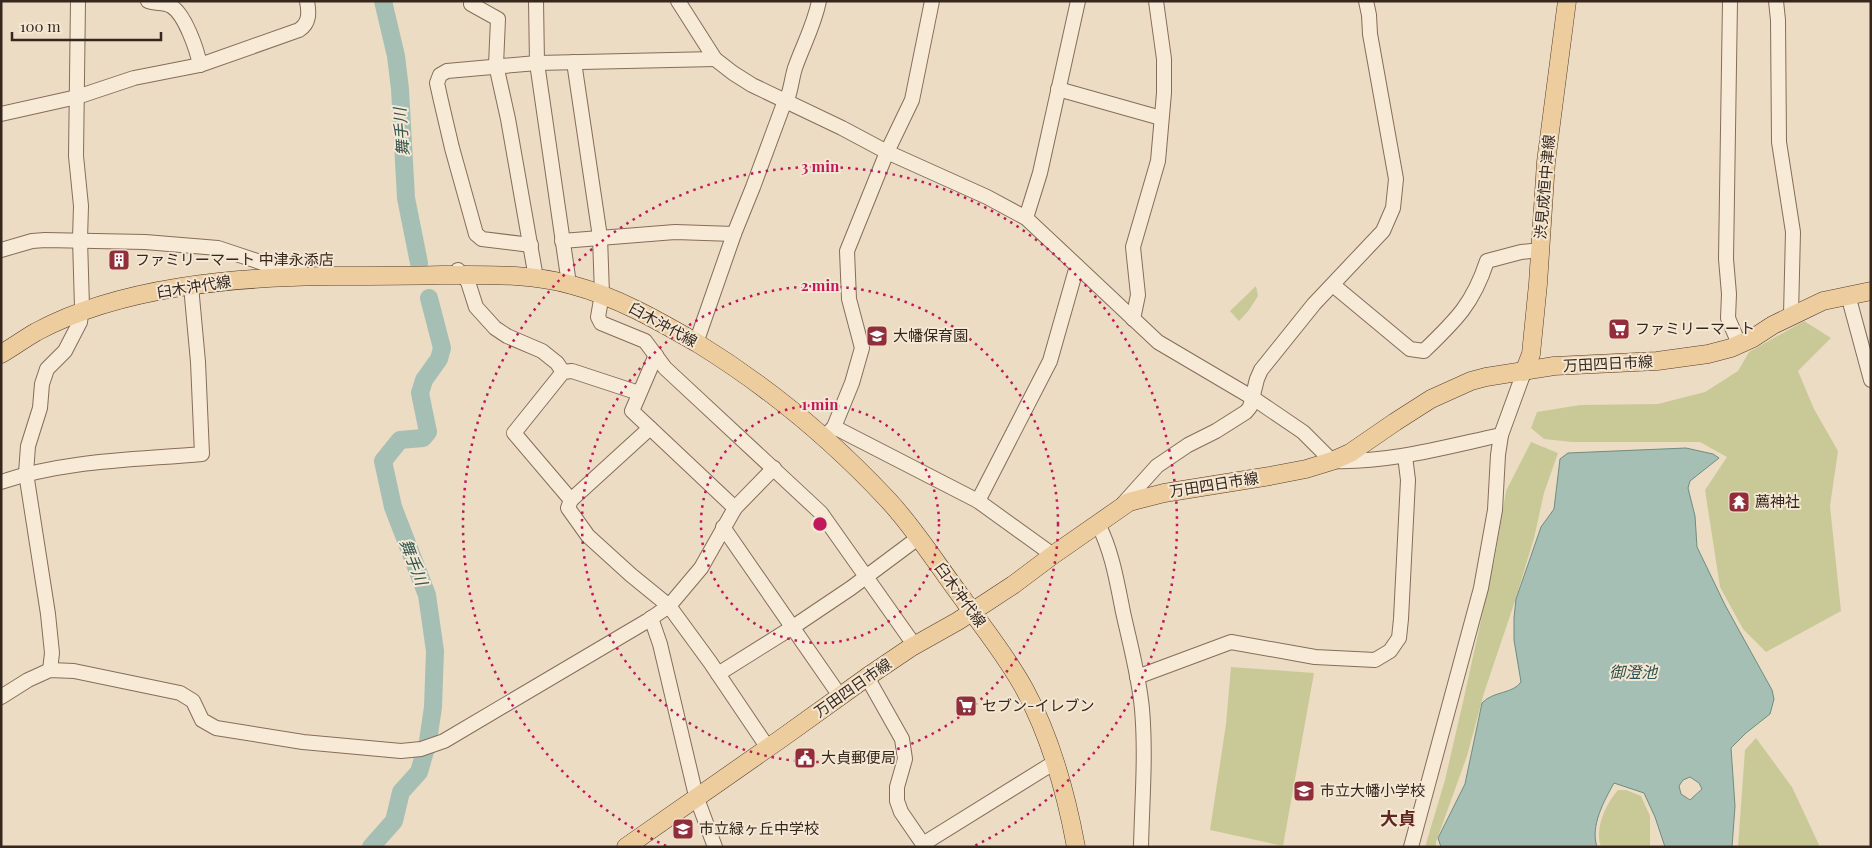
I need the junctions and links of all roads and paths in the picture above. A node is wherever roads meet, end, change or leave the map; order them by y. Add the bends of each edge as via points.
1 (78, 1) edge
2 (148, 1) edge
3 (306, 1) edge
4 (536, 1) edge
5 (678, 1) edge
6 (819, 1) edge
7 (932, 1) edge
8 (1078, 1) edge
9 (1156, 1) edge
10 (1366, 1) edge
11 (1567, 1) edge
12 (1730, 1) edge
13 (1776, 1) edge
14 (472, 4) dead end
15 (715, 59) junction
16 (537, 62) junction
17 (574, 62) junction
18 (200, 65) junction
19 (496, 65) junction
20 (1058, 89) junction
21 (77, 97) junction
22 (787, 101) junction
23 (1, 114) edge
24 (1161, 118) junction
25 (887, 152) junction
26 (1026, 218) junction
27 (734, 234) junction
28 (600, 237) junction
29 (80, 239) junction
30 (562, 241) junction
31 (531, 245) junction
32 (1, 250) edge
33 (1540, 250) junction
34 (1077, 266) junction
35 (463, 275) junction
36 (536, 278) junction
37 (569, 284) junction
38 (1333, 285) junction
39 (191, 286) junction
40 (1871, 291) edge
41 (602, 294) junction
42 (1848, 295) junction
43 (81, 313) junction
44 (1791, 315) junction
45 (1133, 320) junction
46 (696, 343) junction
47 (1740, 344) junction
48 (1, 354) edge
49 (656, 355) junction
50 (563, 372) junction
51 (1524, 372) junction
52 (1871, 380) edge
53 (640, 392) junction
54 (1253, 398) junction
55 (650, 428) junction
56 (829, 432) junction
57 (1501, 435) junction
58 (1405, 456) junction
59 (1332, 461) junction
60 (774, 468) junction
61 (26, 473) junction
62 (1, 482) edge
63 (572, 500) junction
64 (978, 501) junction
65 (1120, 507) junction
66 (736, 508) junction
67 (1098, 524) junction
68 (723, 526) junction
69 (918, 538) junction
70 (1053, 555) junction
71 (866, 577) junction
72 (669, 606) junction
73 (972, 612) junction
74 (651, 618) junction
75 (793, 627) junction
76 (915, 646) junction
77 (50, 670) junction
78 (718, 674) junction
79 (867, 677) junction
80 (1137, 677) junction
81 (840, 696) junction
82 (1, 697) edge
83 (768, 748) junction
84 (1055, 762) junction
85 (696, 796) junction
86 (924, 845) edge
87 (626, 847) edge
88 (715, 847) edge
89 (1076, 847) edge
90 (1141, 847) edge
91 (1411, 847) edge

1 - 21 street
2 - 18 street via 174,8 193,40
3 - 18 street via 308,21 304,27
4 - 16 street
5 - 15 street
6 - 22 street
7 - 25 street via 912,100
8 - 20 street
9 - 24 street via 1164,59
10 - 38 street via 1396,179 1393,208 1384,231
11 - 33 main road, 渋見成恒中津線 via 1546,162
12 - 47 street via 1726,259 1728,318
13 - 44 street via 1779,142 1793,232
14 - 19 street via 498,19
15 - 17 street
15 - 22 street via 752,86
16 - 17 street
16 - 19 street
16 - 30 street
17 - 28 street
18 - 21 street via 134,78
19 - 31 street
19 - 31 street via 447,71 440,75 437,83 476,234 482,238
20 - 24 street
20 - 26 street via 1040,173
21 - 23 street
21 - 29 street
22 - 25 street
22 - 27 street
24 - 45 street via 1158,162 1133,247 1138,295
25 - 26 street
25 - 56 street via 847,252 849,299 862,348 852,383
26 - 34 street
27 - 28 street via 674,232
27 - 46 street
28 - 30 street
28 - 41 street
29 - 32 street via 32,241
29 - 35 street via 218,248 286,270 452,268
29 - 43 street
30 - 37 street
31 - 36 street
33 - 38 street via 1487,261 1470,302 1424,351 1410,348
33 - 51 main road, 渋見成恒中津線 via 1531,354
34 - 45 street
34 - 64 street via 1050,362
35 - 36 main road, 臼木沖代線
35 - 39 main road, 臼木沖代線 via 282,277
35 - 50 street via 476,307 495,328 542,351
36 - 37 main road, 臼木沖代線
37 - 41 main road, 臼木沖代線
38 - 54 street via 1261,370
39 - 43 main road, 臼木沖代線 via 127,299
39 - 61 street via 202,454
40 - 42 main road, 万田四日市線
41 - 46 main road, 臼木沖代線
41 - 49 street via 598,317 601,323 645,341
42 - 44 main road, 万田四日市線 via 1823,301
42 - 52 street
43 - 48 main road, 臼木沖代線 via 38,331
43 - 61 street via 80,322 65,351 47,369 40,408 28,446
44 - 47 main road, 万田四日市線
45 - 54 street via 1158,342
46 - 56 main road, 臼木沖代線
47 - 51 main road, 万田四日市線 via 1689,358 1554,366
49 - 53 street
49 - 60 street via 665,368
50 - 53 street via 572,370
50 - 63 street via 514,433
51 - 57 street
51 - 59 main road, 万田四日市線 via 1486,377 1454,388
53 - 55 street via 632,411
54 - 59 street via 1303,432
54 - 65 street via 1246,412 1157,466
55 - 63 street
55 - 66 street
56 - 64 street
56 - 69 main road, 臼木沖代線 via 846,457 889,501
57 - 58 street
57 - 91 street via 1495,510 1481,588
58 - 59 street via 1369,461
58 - 80 street via 1408,480 1401,619 1399,638 1390,651 1375,660 1315,657 1231,642
59 - 65 main road, 万田四日市線 via 1270,476 1164,493
60 - 66 street
60 - 71 street via 821,513
61 - 62 street
61 - 77 street via 48,614 52,654
63 - 72 street via 568,508 588,536
64 - 70 street
65 - 67 main road, 万田四日市線
66 - 68 street
67 - 70 main road, 万田四日市線
67 - 80 street via 1107,540
68 - 72 street via 701,568
68 - 75 street
69 - 71 street
69 - 73 main road, 臼木沖代線
70 - 73 main road, 万田四日市線
71 - 75 street
71 - 76 street
72 - 74 street
72 - 78 street
73 - 76 main road, 万田四日市線
73 - 84 main road, 臼木沖代線 via 1024,688
74 - 77 street via 444,741 422,749 401,751 303,742 216,728 202,720 193,701 180,693 74,671
74 - 85 street
75 - 78 street
75 - 81 street
76 - 79 main road, 万田四日市線
77 - 82 street
78 - 83 street
79 - 81 main road, 万田四日市線
79 - 86 street via 902,739 905,759 897,787 897,801
80 - 90 street via 1144,752
81 - 83 main road, 万田四日市線
83 - 85 main road, 万田四日市線
84 - 86 street
84 - 89 main road, 臼木沖代線
85 - 87 main road, 万田四日市線
85 - 88 street

